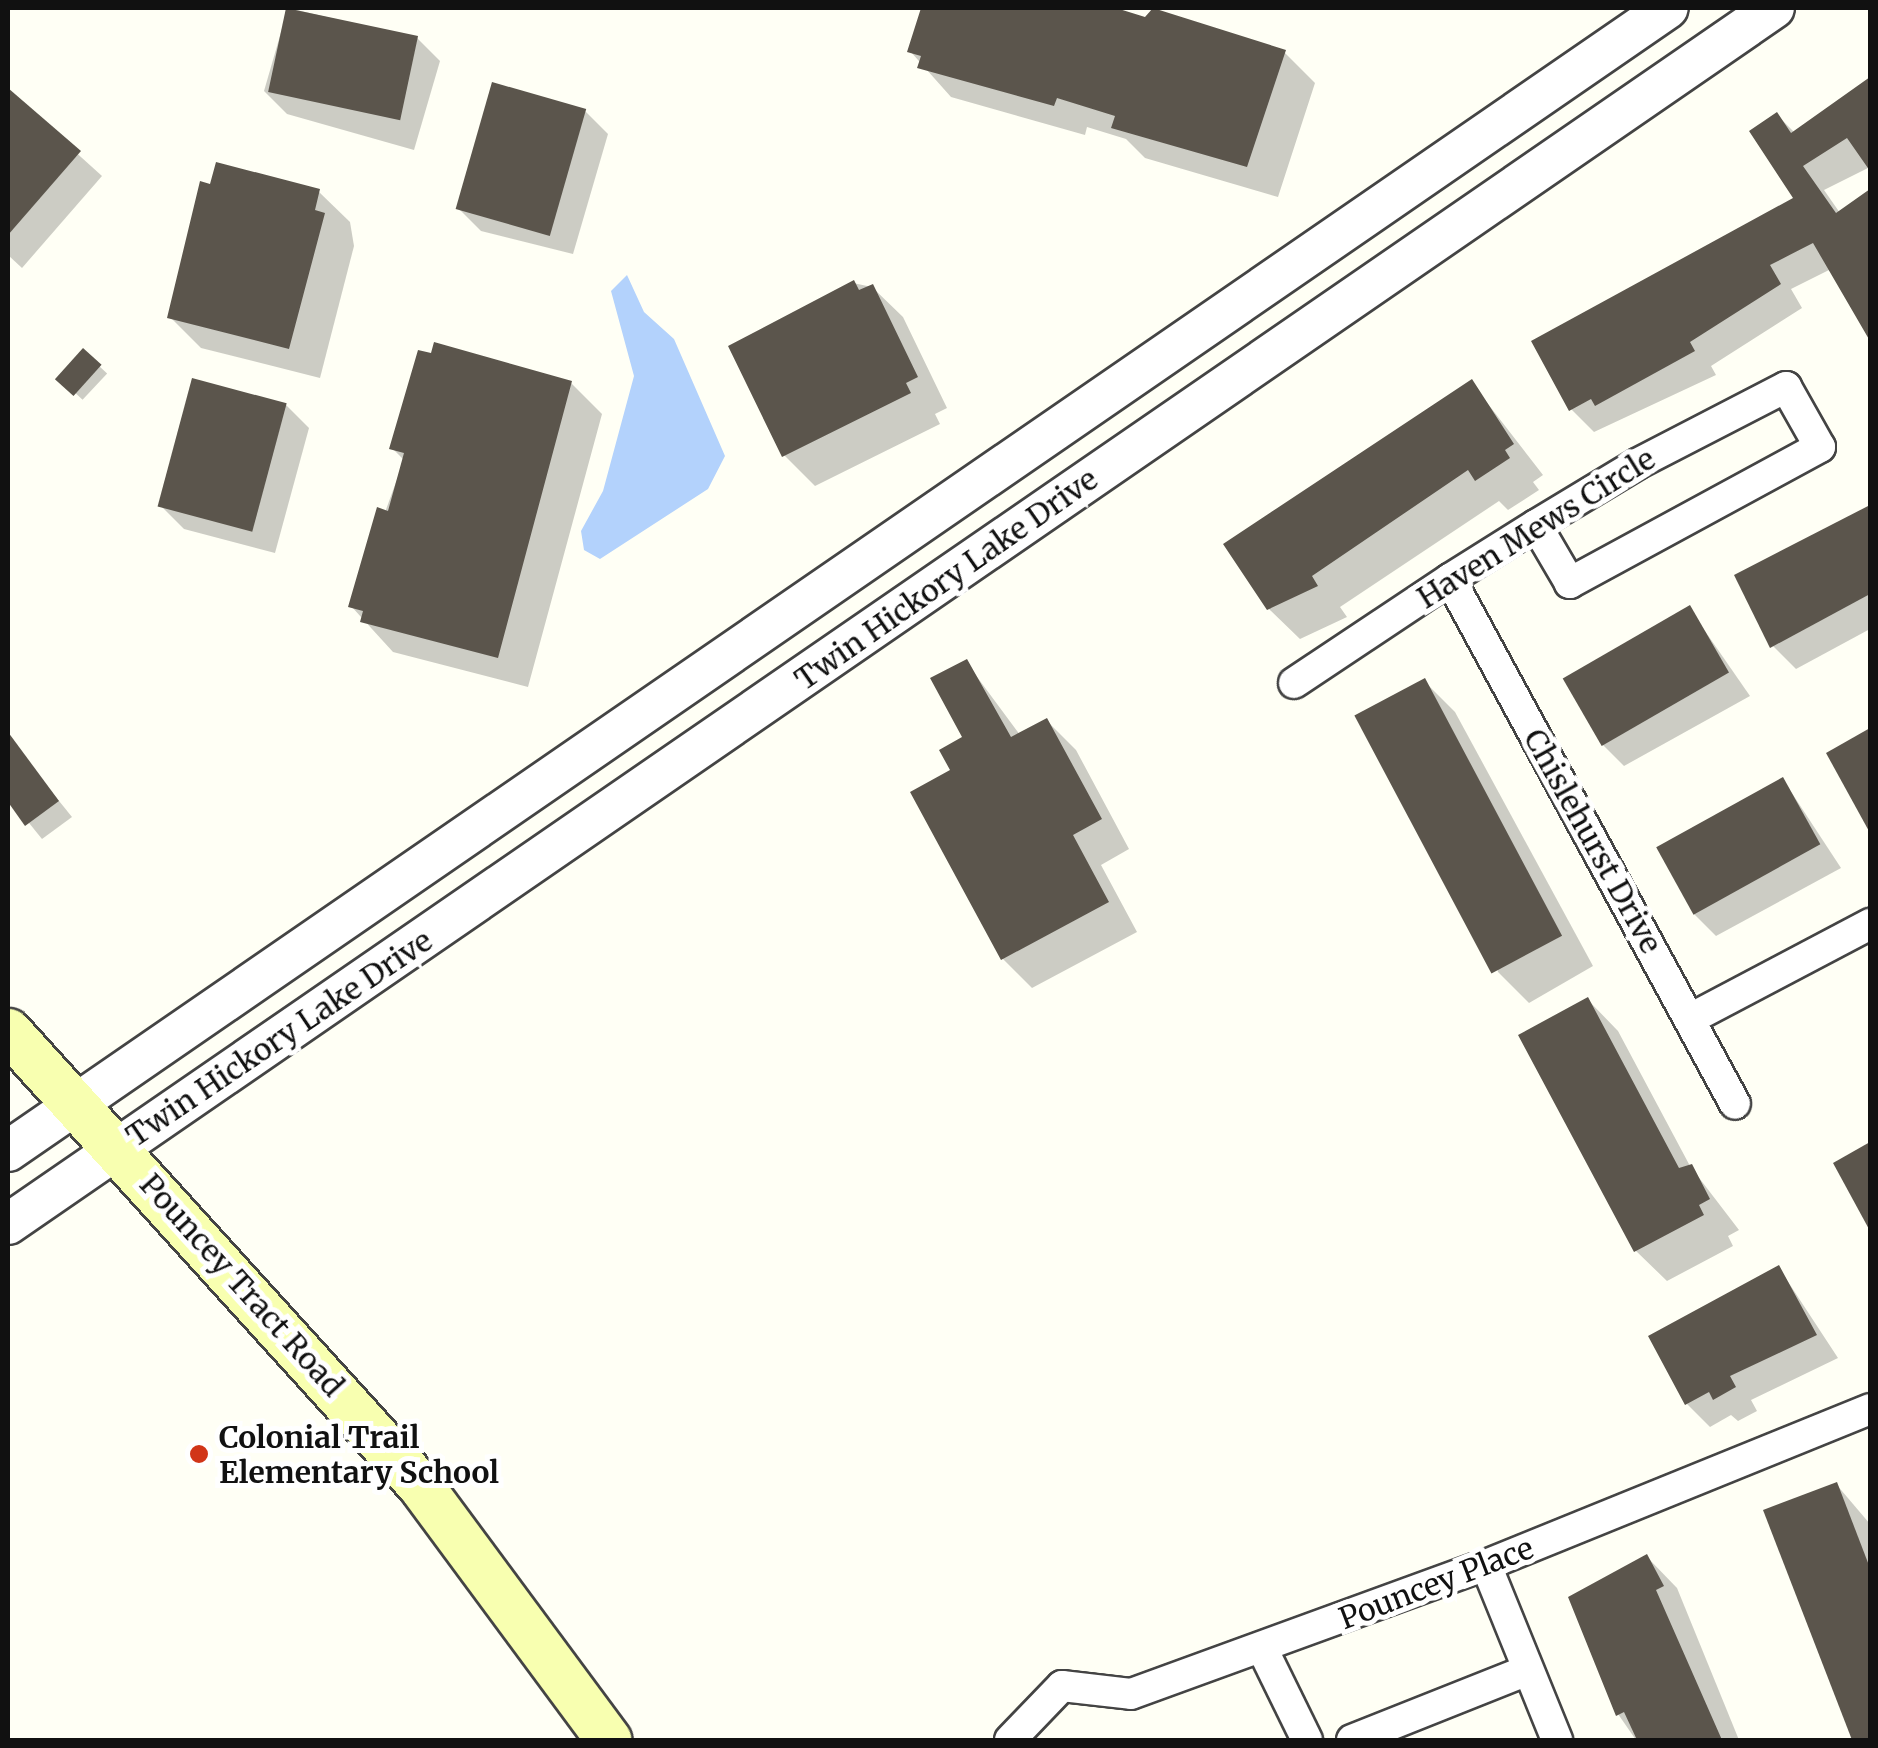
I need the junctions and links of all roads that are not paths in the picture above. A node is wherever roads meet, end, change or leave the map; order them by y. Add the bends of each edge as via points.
1 (1668, 8) edge
2 (1774, 8) edge
3 (1536, 526) junction
4 (1450, 579) junction
5 (1294, 683) dead end
6 (1870, 924) edge
7 (1690, 1019) junction
8 (8, 1031) edge
9 (75, 1104) junction
10 (1734, 1104) dead end
11 (118, 1149) junction
12 (8, 1151) edge
13 (8, 1224) edge
14 (1870, 1409) edge
15 (1486, 1565) junction
16 (1262, 1648) junction
17 (1528, 1670) junction
18 (608, 1740) edge
19 (1010, 1740) edge
20 (1306, 1740) edge
21 (1352, 1740) edge
22 (1557, 1740) edge

1 - 9 street, Twin Hickory Lake Drive
2 - 11 street, Twin Hickory Lake Drive
3 - 3 street, Haven Mews Circle via 1786,387 1820,446 1570,583
3 - 4 street, Haven Mews Circle
4 - 5 street, Haven Mews Circle
4 - 7 street, Chislehurst Drive
6 - 7 street
7 - 10 street, Chislehurst Drive
8 - 9 main road, Pouncey Tract Road
9 - 11 main road, Pouncey Tract Road
9 - 12 street, Twin Hickory Lake Drive
11 - 13 street, Twin Hickory Lake Drive
11 - 18 main road, Pouncey Tract Road via 420,1485
14 - 15 street, Pouncey Place
15 - 16 street, Pouncey Place
15 - 17 street
16 - 19 street, Pouncey Place via 1131,1694 1062,1686
16 - 20 street
17 - 21 street
17 - 22 street

